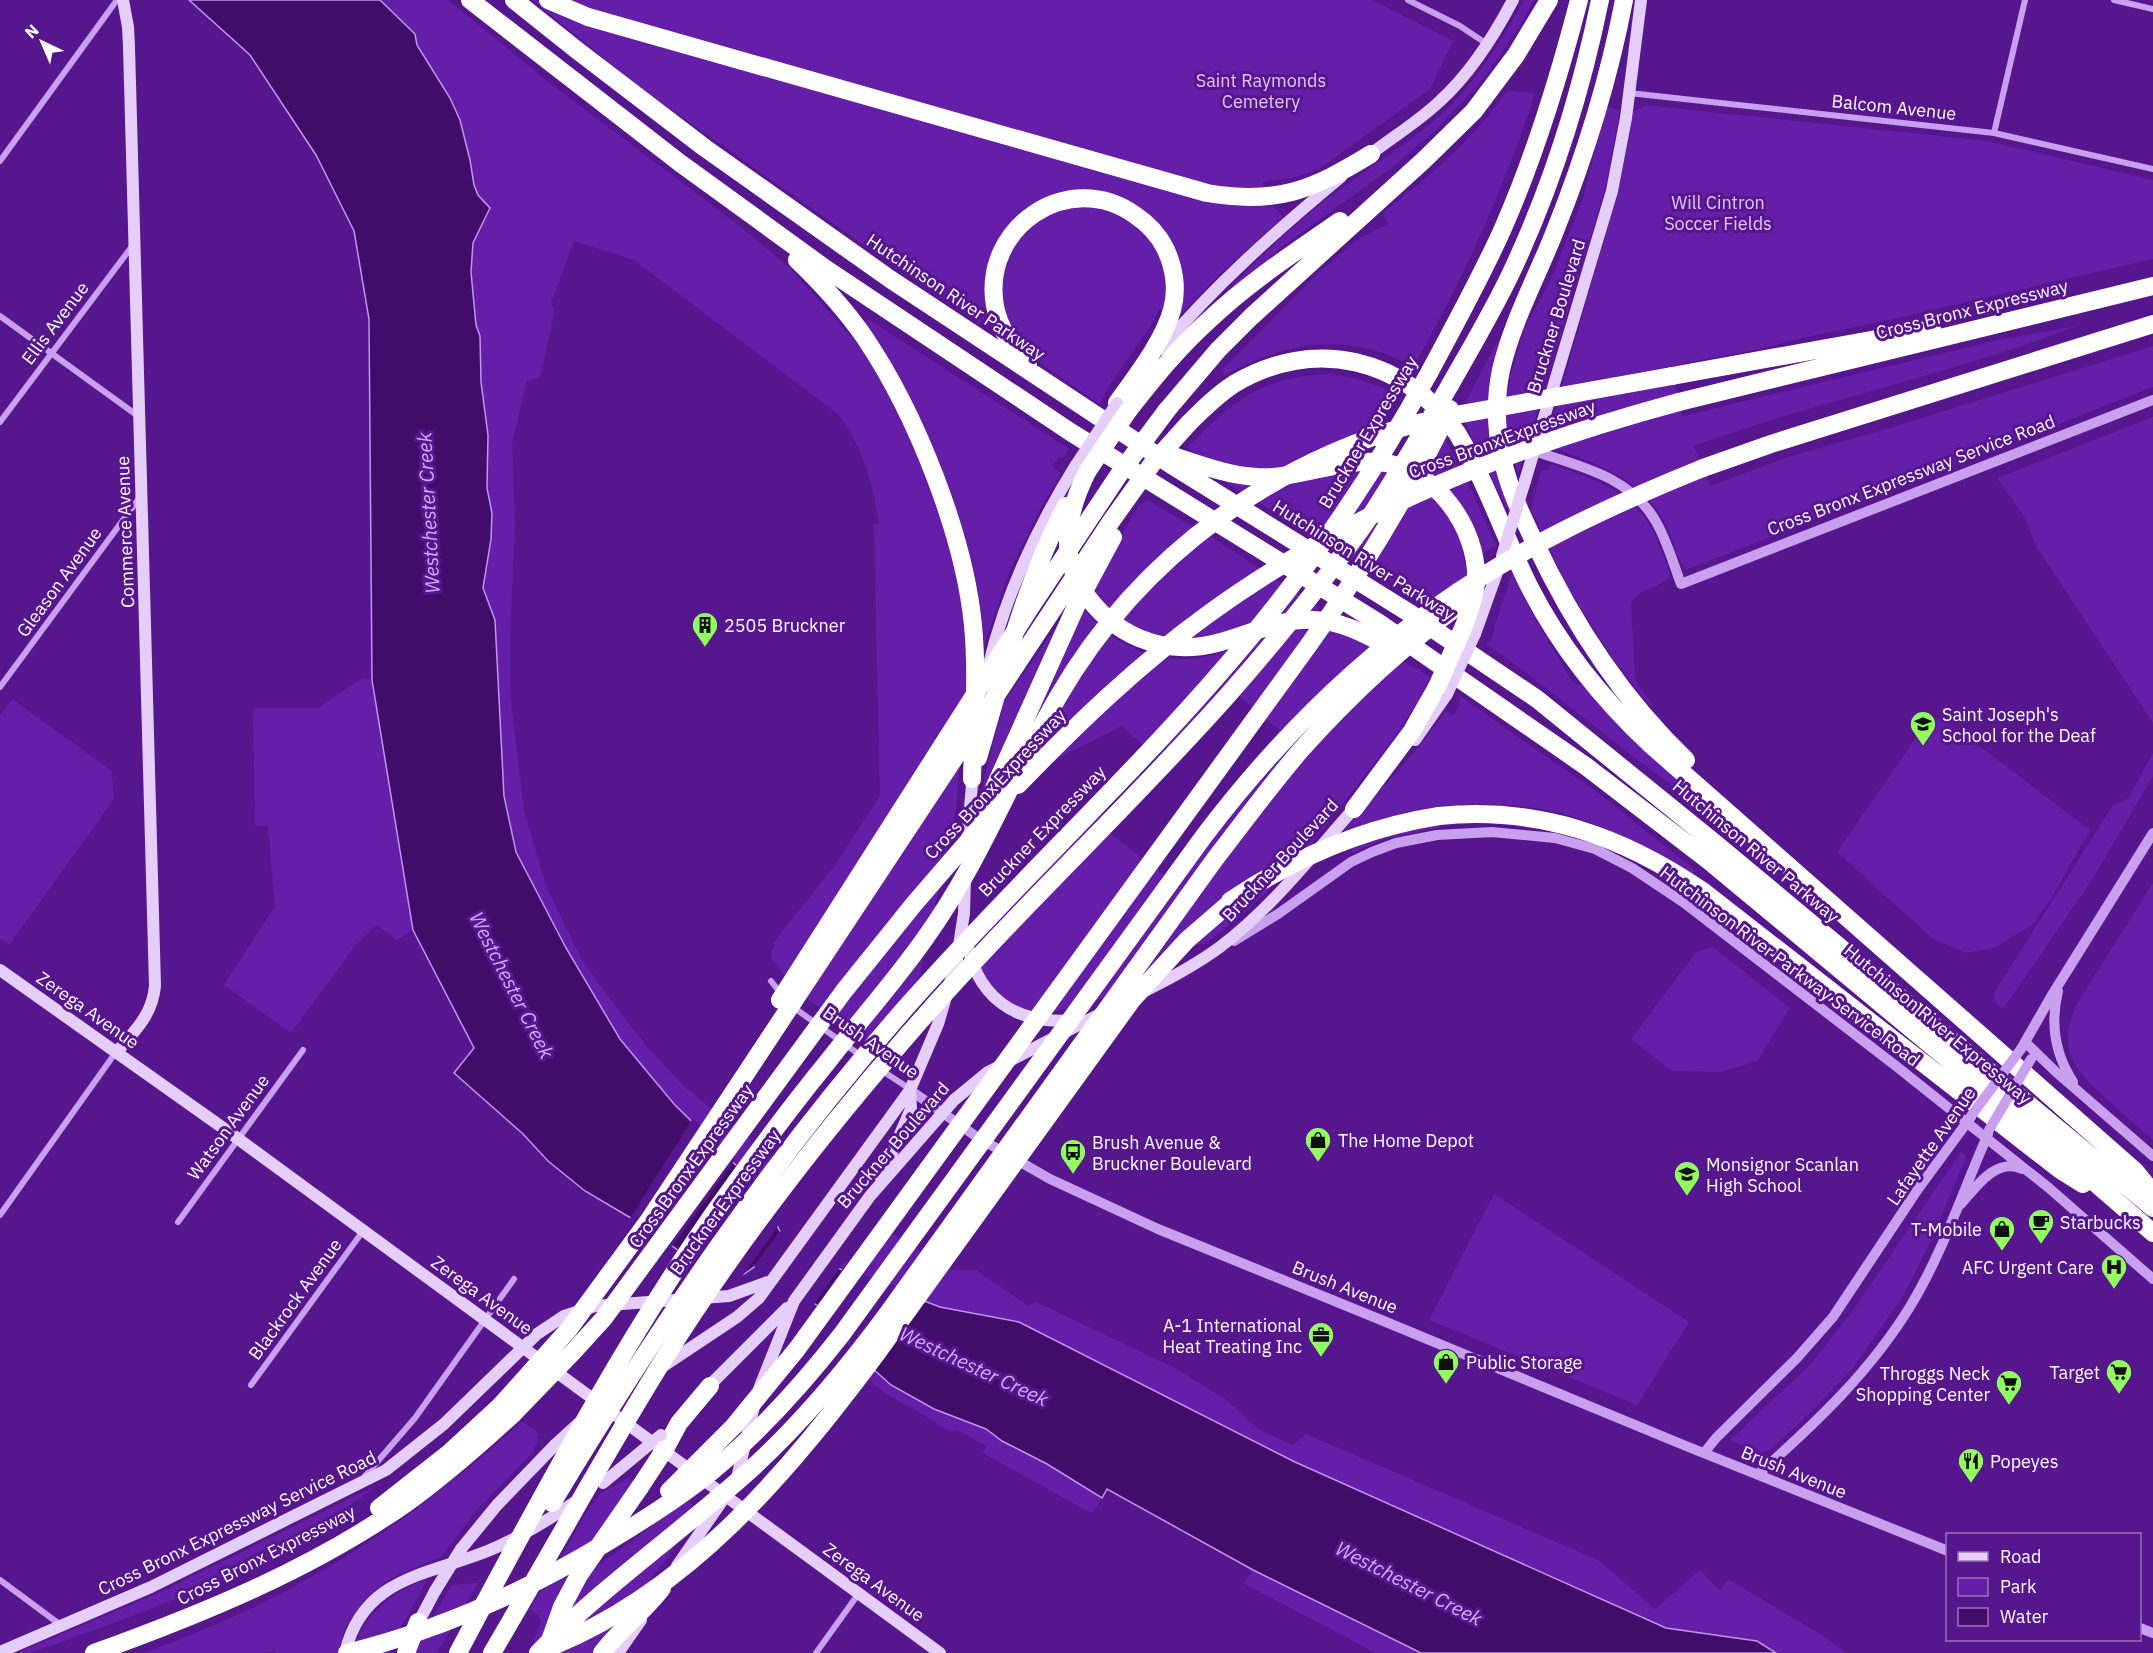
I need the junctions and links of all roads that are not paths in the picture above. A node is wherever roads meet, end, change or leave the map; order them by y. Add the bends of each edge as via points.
1 (117, 0) edge
2 (123, 0) edge
3 (470, 0) edge
4 (514, 0) edge
5 (548, 0) edge
6 (1408, 0) edge
7 (1514, 0) edge
8 (1549, 0) edge
9 (1579, 0) edge
10 (1600, 0) edge
11 (1624, 0) edge
12 (1641, 0) edge
13 (2025, 0) edge
14 (2114, 0) edge
15 (2153, 9) edge
16 (1487, 44) junction
17 (1628, 93) junction
18 (1994, 133) junction
19 (1371, 154) junction
20 (1424, 160) junction
21 (0, 162) edge
22 (2153, 169) edge
23 (745, 211) junction
24 (135, 242) junction
25 (2153, 286) edge
26 (2116, 296) junction
27 (0, 316) edge
28 (2153, 324) edge
29 (50, 353) junction
30 (1051, 386) junction
31 (1455, 388) junction
32 (2153, 400) edge
33 (1123, 407) junction
34 (139, 416) junction
35 (0, 422) edge
36 (1189, 423) junction
37 (1144, 447) junction
38 (1534, 450) junction
39 (1081, 468) junction
40 (142, 494) junction
41 (1618, 505) junction
42 (1470, 630) junction
43 (0, 687) edge
44 (1491, 700) junction
45 (972, 779) junction
46 (1354, 809) joint
47 (2153, 833) edge
48 (1239, 895) junction
49 (1836, 909) junction
50 (964, 913) junction
51 (1199, 962) junction
52 (0, 970) edge
53 (771, 981) dead end
54 (2060, 982) junction
55 (888, 987) junction
56 (1110, 1009) junction
57 (2024, 1046) junction
58 (1079, 1048) junction
59 (303, 1050) dead end
60 (117, 1052) junction
61 (2033, 1055) junction
62 (866, 1060) dead end
63 (874, 1065) dead end
64 (910, 1090) junction
65 (2082, 1094) junction
66 (943, 1114) junction
67 (1969, 1119) junction
68 (1988, 1134) junction
69 (238, 1139) junction
70 (2153, 1156) edge
71 (2029, 1172) junction
72 (879, 1185) junction
73 (2153, 1193) edge
74 (2153, 1208) edge
75 (1955, 1212) junction
76 (0, 1215) edge
77 (2134, 1216) junction
78 (178, 1222) dead end
79 (363, 1231) junction
80 (2153, 1233) edge
81 (514, 1279) dead end
82 (772, 1280) junction
83 (2153, 1280) edge
84 (597, 1291) junction
85 (794, 1300) junction
86 (485, 1320) junction
87 (523, 1347) junction
88 (251, 1385) dead end
89 (710, 1386) junction
90 (507, 1410) junction
91 (1704, 1453) junction
92 (1758, 1474) junction
93 (349, 1490) junction
94 (725, 1496) junction
95 (1946, 1551) edge
96 (592, 1552) junction
97 (0, 1580) edge
98 (662, 1588) junction
99 (859, 1593) junction
100 (488, 1603) junction
101 (418, 1622) joint
102 (62, 1626) junction
103 (0, 1652) edge
104 (94, 1653) edge
105 (346, 1653) edge
106 (405, 1653) edge
107 (459, 1653) edge
108 (492, 1653) edge
109 (537, 1653) edge
110 (545, 1653) edge
111 (602, 1653) edge
112 (618, 1653) edge
113 (816, 1653) edge
114 (940, 1653) edge

1 - 21 street
2 - 24 main road, Commerce Avenue via 128,27
3 - 23 highway
4 - 30 highway, Hutchinson River Parkway via 779,201
5 - 19 highway via 588,16 1207,193 1256,198 1289,194 1326,180
6 - 16 street
7 - 16 main road
8 - 20 highway via 1488,93
9 - 100 highway, Bruckner Expressway, bridge via 1546,113 1486,265 1429,373 1345,512 1240,650 935,975 776,1167 642,1356
10 - 31 highway via 1569,120 1538,207 1512,271
11 - 49 highway via 1604,87 1577,174 1504,361 1498,406 1503,463 1549,571 1621,687 1675,750 1795,858
12 - 17 main road, Bruckner Boulevard
13 - 18 street
14 - 15 street
16 - 19 main road via 1441,100
17 - 18 street, Balcom Avenue
17 - 38 main road, Bruckner Boulevard via 1610,198
18 - 22 street, Balcom Avenue
19 - 33 main road via 1225,279 1178,328
20 - 33 highway via 1218,311
20 - 84 highway, bridge via 1218,350 1120,473 853,883
23 - 44 highway via 1014,395 1352,605
23 - 45 highway via 821,284 864,337 900,401 933,473 955,536 973,622
24 - 29 street, Ellis Avenue
24 - 34 main road, Commerce Avenue
25 - 26 highway, Cross Bronx Expressway
26 - 55 highway, bridge via 1451,416 1388,432 1337,451 1242,501 1180,549 1143,584 1089,648 1052,708 963,881
26 - 90 highway, Cross Bronx Expressway, bridge via 1679,402 1588,429 1489,463 1384,508 1256,581 1132,675 1018,785 914,904 835,1003 619,1298 574,1351
27 - 29 street
28 - 41 highway, bridge via 1771,444
29 - 34 street
29 - 35 street, Ellis Avenue
30 - 33 highway via 1023,358 1001,326 993,291 998,260 1014,231 1040,210 1072,199 1107,202 1129,211 1159,237 1169,257 1175,288 1168,321
30 - 37 highway, Hutchinson River Parkway
31 - 96 highway, bridge via 1431,448 1328,617 797,1349 703,1459 650,1508
31 - 108 highway, bridge via 1373,512 1270,646 1193,734 944,994 789,1182 668,1353
32 - 38 street, Cross Bronx Expressway Service Road via 1681,584 1658,525 1633,494 1604,475
33 - 39 highway, bridge
34 - 40 main road, Commerce Avenue
36 - 49 highway via 1232,386 1261,371 1294,362 1329,359 1361,363 1417,389 1438,408 1463,443 1539,605 1585,675 1650,744
36 - 55 highway, bridge via 1154,470 1094,573 950,881
36 - 84 highway, bridge via 1152,464 1112,520 663,1200
37 - 42 highway via 1246,476 1276,477 1379,462 1419,477 1451,506 1472,549 1476,584
37 - 74 highway, Hutchinson River Parkway via 1411,614 1546,706
38 - 42 main road, Bruckner Boulevard, bridge via 1502,556
39 - 44 highway via 1068,523 1070,563 1096,608 1131,636 1158,645 1192,647 1276,624 1330,622 1377,640
39 - 45 highway via 1015,635
40 - 43 street, Gleason Avenue
40 - 60 main road, Commerce Avenue via 155,986 145,1019
41 - 58 highway, bridge via 1538,551 1466,600 1333,716 1250,813
41 - 96 highway, bridge via 1536,546 1437,606 1364,664 1295,728 1204,836 856,1315 804,1380 711,1472
42 - 46 highway, bridge via 1442,691
44 - 77 highway, Hutchinson River Expressway via 1587,767 1708,860
45 - 50 main road, Bruckner Boulevard
46 - 51 main road, Bruckner Boulevard via 1263,909
47 - 54 street, Lafayette Avenue
48 - 58 highway, bridge via 1172,945
48 - 77 highway, bridge via 1282,868 1327,847 1380,828 1439,816 1494,814 1537,818 1625,846 1666,867 1713,899 2059,1169
48 - 109 highway, bridge via 1182,944 1132,1000 873,1360 768,1486 706,1549 663,1584 603,1622
49 - 73 highway via 2135,1171
50 - 56 main road via 966,940 975,971 988,991 1006,1007 1024,1017 1051,1021 1075,1020
50 - 64 main road, Bruckner Boulevard via 957,959 938,1024
51 - 56 main road, Bruckner Boulevard
51 - 67 street, Hutchinson River Parkway Service Road via 1351,862 1396,843 1471,832 1565,840 1605,854 1666,890
52 - 60 main road, Zerega Avenue
53 - 62 street, Brush Avenue via 792,1006
54 - 57 street, Lafayette Avenue
54 - 65 street via 2055,1012 2056,1044 2064,1068
55 - 100 highway, bridge via 785,1116 703,1230 640,1327 591,1409
56 - 66 main road, Bruckner Boulevard via 988,1072 964,1090
57 - 61 street
57 - 67 street, Lafayette Avenue, bridge
58 - 109 highway, bridge via 888,1313 815,1404 749,1471
59 - 69 street, Watson Avenue
60 - 69 main road, Zerega Avenue
60 - 76 street
61 - 65 street
61 - 68 street, Lafayette Avenue, bridge
63 - 64 street, Brush Avenue
64 - 66 street, Brush Avenue
64 - 72 main road via 911,1109
64 - 82 main road, Bruckner Boulevard
65 - 70 street
66 - 72 main road, Bruckner Boulevard
66 - 91 street, Brush Avenue via 1084,1196 1167,1233
67 - 68 street, Hutchinson River Parkway Service Road
67 - 91 street, Lafayette Avenue via 1833,1317
68 - 71 street, Hutchinson River Parkway Service Road
68 - 75 street, Lafayette Avenue
69 - 78 street, Watson Avenue
69 - 79 main road, Zerega Avenue
71 - 75 street via 2014,1166 1996,1169
71 - 83 street, Hutchinson River Parkway Service Road
72 - 85 main road, Bruckner Boulevard
75 - 92 street, Lafayette Avenue via 1920,1289 1883,1345 1817,1421
77 - 80 highway, Hutchinson River Expressway
79 - 86 main road, Zerega Avenue
79 - 88 street, Blackrock Avenue
81 - 86 street
82 - 87 main road via 729,1296 584,1308 555,1321
82 - 101 main road, Bruckner Boulevard, bridge via 737,1317 589,1415 555,1445 461,1549
84 - 90 highway, bridge
85 - 89 main road
85 - 94 main road, Bruckner Boulevard via 754,1403 737,1478
86 - 87 main road, Zerega Avenue
86 - 93 street via 414,1418 374,1467
87 - 93 main road, Cross Bronx Expressway Service Road via 424,1441 386,1470
87 - 94 main road, Zerega Avenue
89 - 105 main road, bridge via 603,1483 557,1514 504,1544 392,1587 359,1619
89 - 110 highway, bridge via 679,1423 573,1585
90 - 104 highway, Cross Bronx Expressway via 377,1509 301,1560 243,1594
91 - 92 street, Brush Avenue
92 - 95 street, Brush Avenue
93 - 102 main road, Cross Bronx Expressway Service Road via 161,1583
94 - 98 main road, Bruckner Boulevard
94 - 99 main road, Zerega Avenue
96 - 105 highway, bridge via 467,1615 423,1632
97 - 102 street
98 - 111 highway
98 - 112 main road, Bruckner Boulevard
99 - 113 street
99 - 114 main road, Zerega Avenue
100 - 107 highway, Bruckner Expressway
101 - 106 highway
102 - 103 main road, Cross Bronx Expressway Service Road

